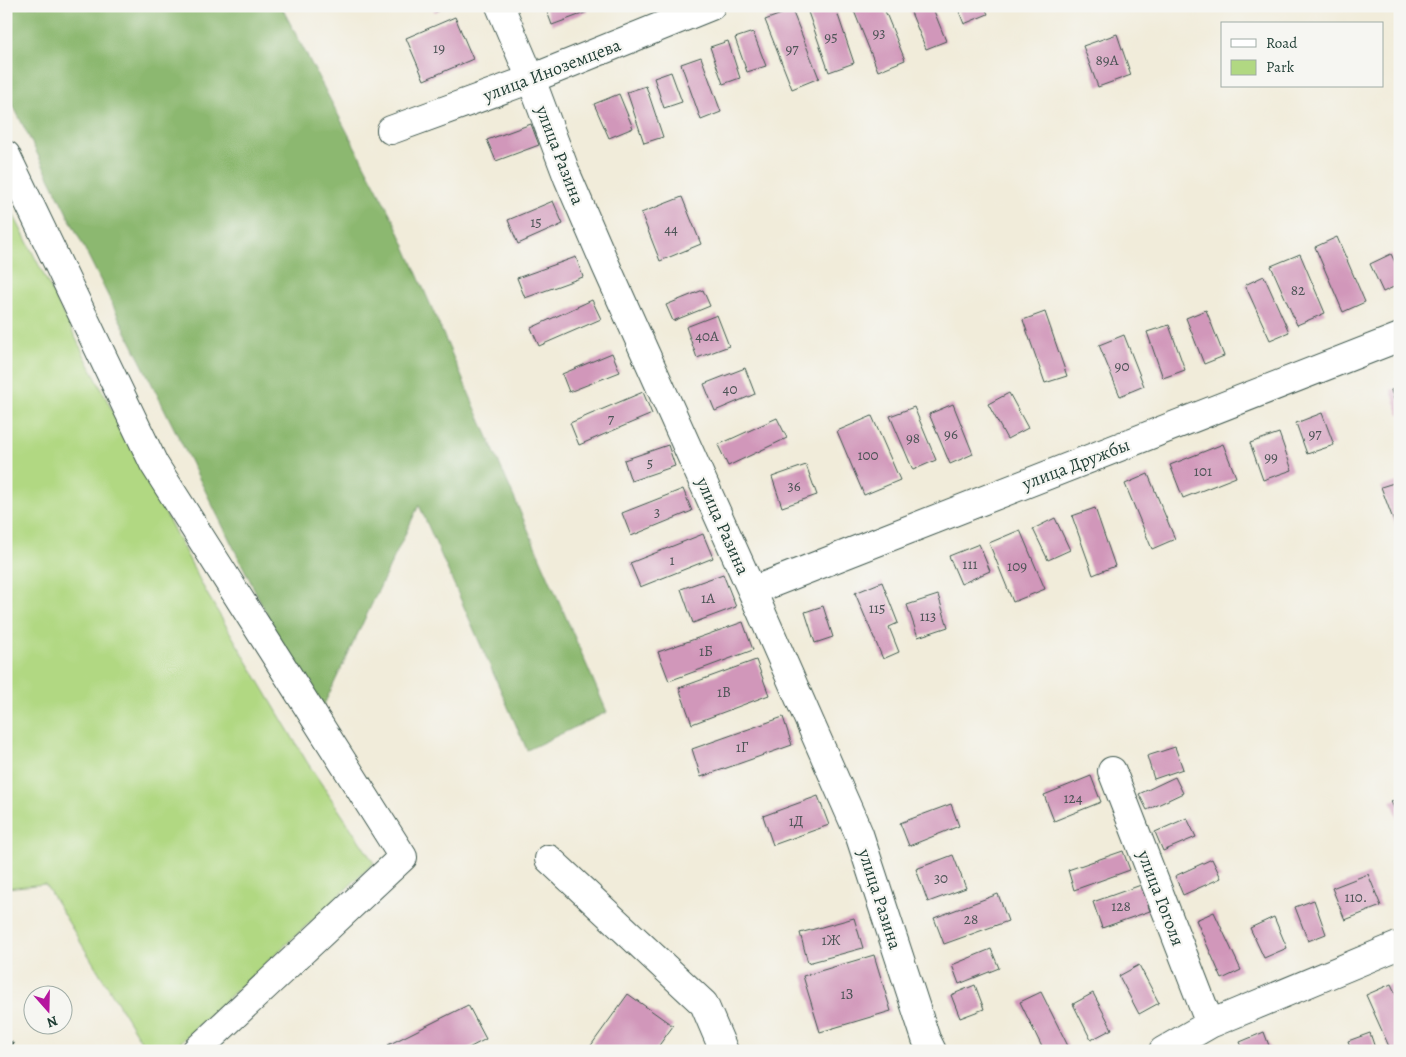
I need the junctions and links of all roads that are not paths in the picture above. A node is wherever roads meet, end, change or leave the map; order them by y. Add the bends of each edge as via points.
1 (500, 6) edge
2 (711, 6) edge
3 (531, 79) junction
4 (391, 130) dead end
5 (6, 155) edge
6 (1400, 337) edge
7 (752, 591) junction
8 (1112, 771) dead end
9 (548, 859) dead end
10 (1400, 945) edge
11 (1210, 1024) junction
12 (196, 1051) edge
13 (724, 1051) edge
14 (932, 1051) edge
15 (1163, 1051) edge

1 - 3 street, улица Разина
2 - 3 street, улица Иноземцева
3 - 4 street, улица Иноземцева
3 - 7 street, улица Разина via 568,178
5 - 12 street via 154,464 403,857
6 - 7 street, улица Дружбы
7 - 14 street, улица Разина via 859,834
8 - 11 street, улица Гоголя
9 - 13 street via 704,1004
10 - 11 street
11 - 15 street

